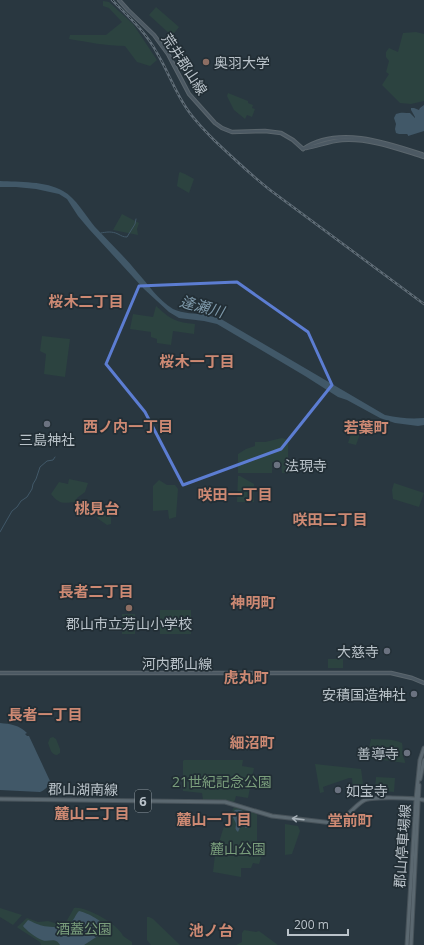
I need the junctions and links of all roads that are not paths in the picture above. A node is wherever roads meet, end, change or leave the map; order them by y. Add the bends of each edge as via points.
1 (119, 0) edge
2 (424, 156) edge
3 (0, 672) edge
4 (424, 683) edge
5 (424, 748) edge
6 (424, 760) edge
7 (0, 799) edge
8 (418, 799) junction
9 (424, 800) edge
10 (407, 945) edge
11 (411, 945) edge

1 - 2 main road, 荒井郡山線 via 154,35 176,67 189,94 222,128 232,132 281,133 303,149 326,140 356,137 382,142
3 - 4 main road, 河内郡山線 via 391,673
5 - 8 main road, 郡山停車場線 via 420,760
6 - 8 main road, 郡山停車場線
8 -> 7 main road, 郡山湖南線 / 6 via 366,799 341,820 333,823 266,814 225,802
8 - 9 main road, 郡山湖南線
8 - 10 main road, 郡山停車場線
8 - 11 main road, 郡山停車場線

